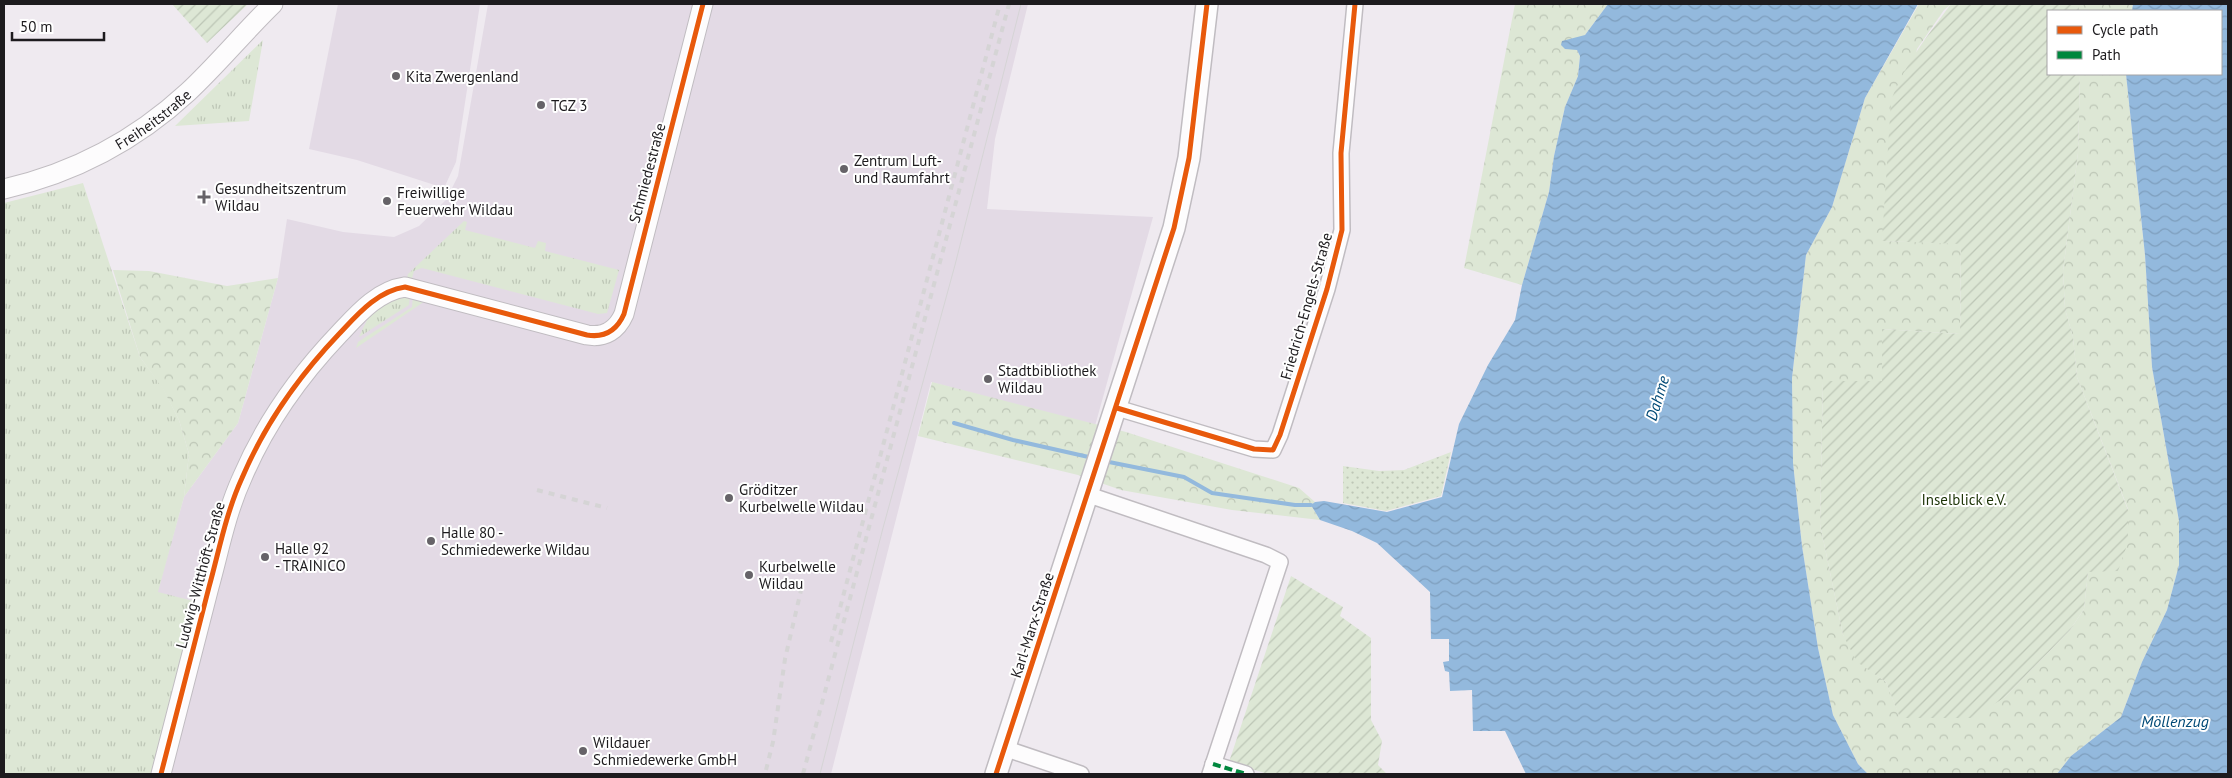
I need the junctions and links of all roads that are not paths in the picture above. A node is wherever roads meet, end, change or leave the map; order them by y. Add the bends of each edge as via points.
1 (273, 4) edge
2 (703, 4) edge
3 (1207, 4) edge
4 (1355, 4) edge
5 (4, 189) edge
6 (598, 337) joint
7 (1114, 415) junction
8 (1090, 489) junction
9 (1004, 748) junction
10 (1212, 769) edge
11 (162, 774) edge
12 (996, 774) edge
13 (1081, 774) edge
14 (1246, 774) edge

1 - 5 street, Freiheitstraße via 191,88 124,141 76,167
2 - 6 street, Schmiedestraße via 624,314 615,328
3 - 7 main road via 1189,158 1180,206
4 - 7 street, Friedrich-Engels-Straße via 1341,153 1342,230 1324,298 1273,450 1254,449
6 - 11 street, Ludwig-Witthöft-Straße via 405,287 381,296 358,314 323,352 275,416 242,478 227,520
7 - 8 main road, Karl-Marx-Straße
8 - 9 main road, Karl-Marx-Straße
8 - 10 street via 1280,562
9 - 12 main road, Karl-Marx-Straße
9 - 13 street
10 - 14 street

